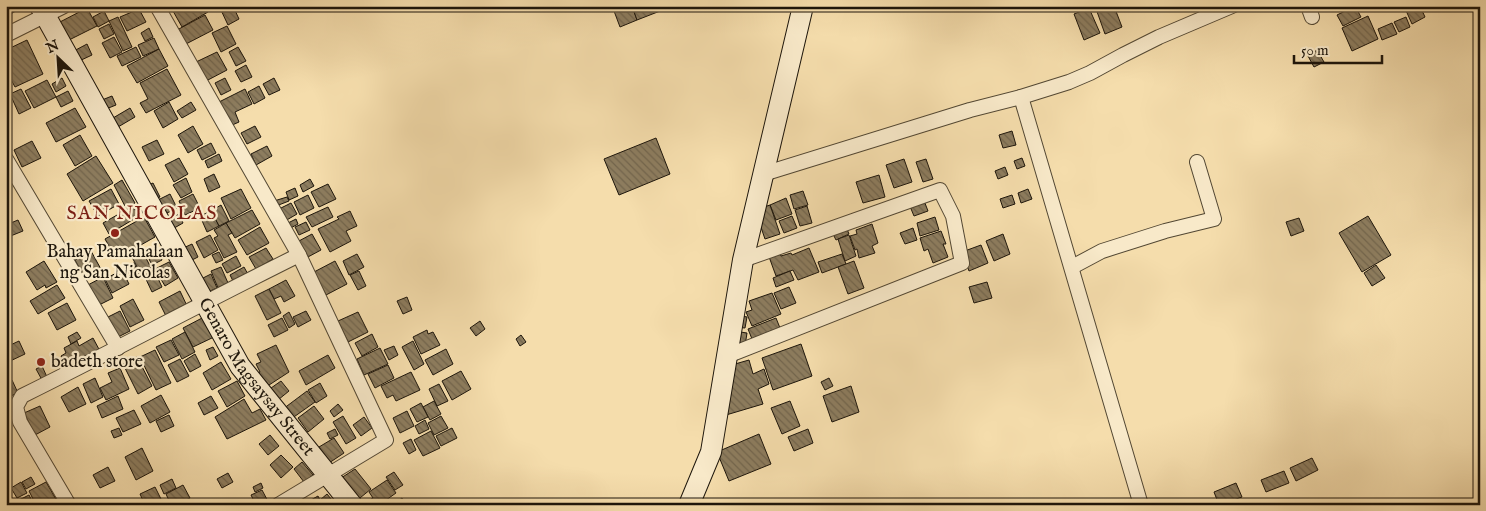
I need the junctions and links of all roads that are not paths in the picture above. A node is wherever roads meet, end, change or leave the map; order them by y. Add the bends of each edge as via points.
1 (64, 6) edge
2 (157, 6) edge
3 (803, 6) edge
4 (1232, 6) edge
5 (43, 11) edge
6 (6, 35) edge
7 (1021, 97) junction
8 (6, 159) edge
9 (1197, 162) dead end
10 (763, 174) junction
11 (299, 255) junction
12 (743, 260) junction
13 (1072, 267) junction
14 (204, 302) junction
15 (118, 348) junction
16 (727, 356) junction
17 (327, 475) junction
18 (69, 505) edge
19 (278, 505) edge
20 (352, 505) edge
21 (689, 505) edge
22 (1141, 505) edge

1 - 5 street
2 - 11 street
3 - 10 street
4 - 7 street via 1159,37 1090,73
5 - 6 street
5 - 14 street, Genaro Magsaysay Street
7 - 10 street
7 - 13 street
8 - 15 street
9 - 13 street via 1214,219 1102,251
10 - 12 street
11 - 14 street
11 - 17 street via 386,440
12 - 16 street
12 - 16 street via 940,190 953,216 962,263
13 - 22 street
14 - 15 street
14 - 17 street, Genaro Magsaysay Street via 240,366
15 - 18 street via 22,396 16,407 20,422
16 - 21 street via 711,452
17 - 19 street
17 - 20 street, Genaro Magsaysay Street

